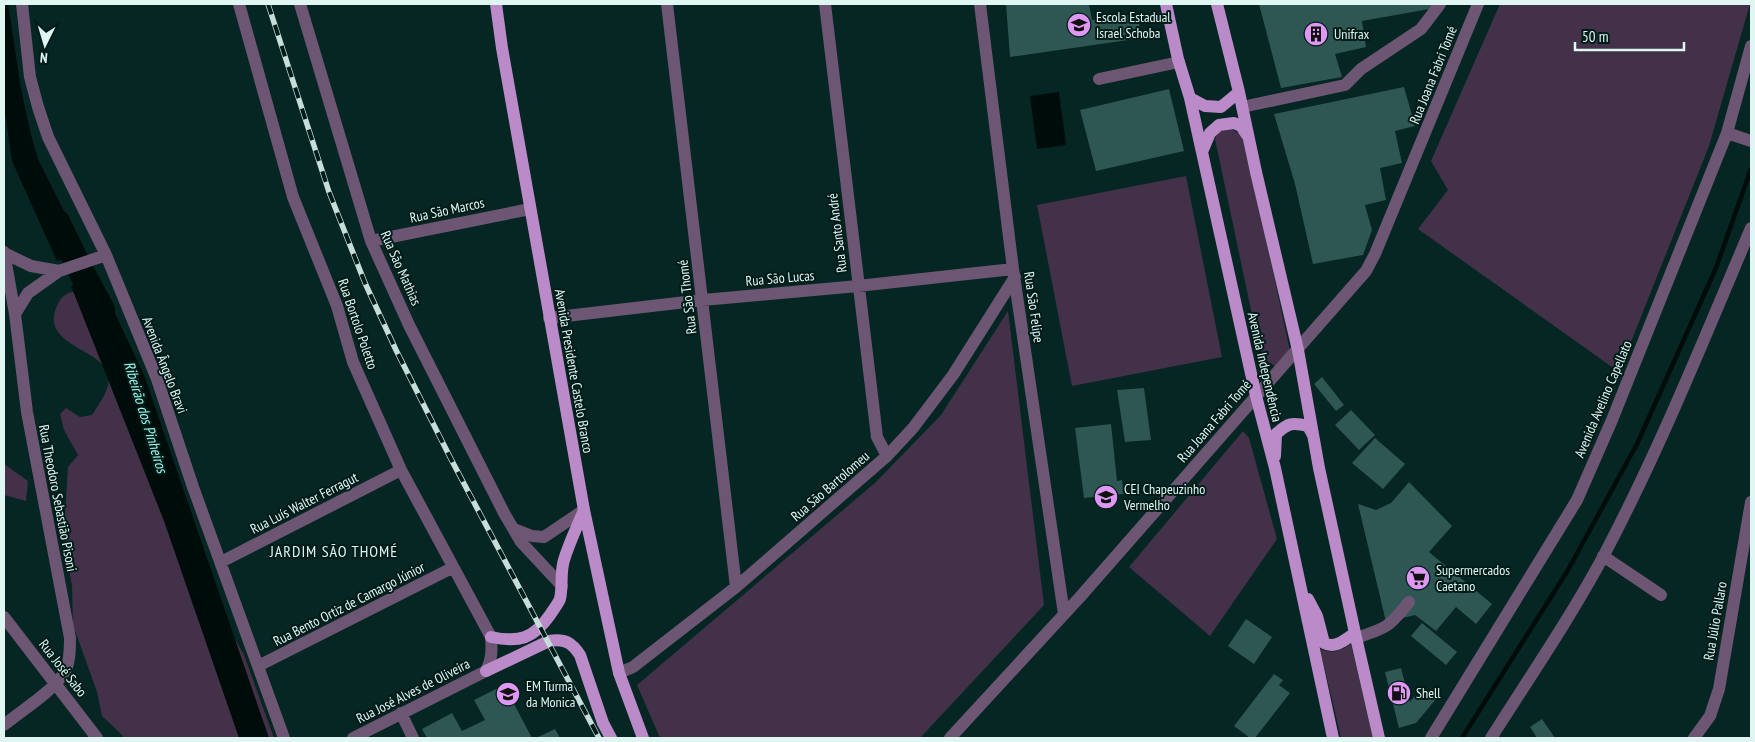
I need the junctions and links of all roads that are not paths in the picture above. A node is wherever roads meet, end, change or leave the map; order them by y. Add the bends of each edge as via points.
1 (22, 4) edge
2 (239, 4) edge
3 (300, 4) edge
4 (496, 4) edge
5 (667, 4) edge
6 (824, 4) edge
7 (980, 4) edge
8 (1166, 4) edge
9 (1217, 4) edge
10 (1440, 4) edge
11 (1478, 4) edge
12 (1751, 46) edge
13 (1179, 62) junction
14 (1099, 79) dead end
15 (1239, 92) junction
16 (1190, 98) junction
17 (1242, 107) junction
18 (1726, 133) junction
19 (1248, 137) junction
20 (1751, 141) edge
21 (1202, 152) junction
22 (530, 209) junction
23 (1751, 228) edge
24 (371, 241) junction
25 (4, 253) edge
26 (106, 255) junction
27 (59, 270) junction
28 (1014, 273) junction
29 (858, 286) junction
30 (703, 300) junction
31 (15, 314) junction
32 (549, 318) junction
33 (1298, 350) junction
34 (1256, 396) junction
35 (1313, 435) junction
36 (887, 456) junction
37 (1275, 468) junction
38 (401, 470) junction
39 (1751, 502) edge
40 (584, 510) junction
41 (514, 529) junction
42 (1603, 556) junction
43 (221, 562) junction
44 (452, 568) junction
45 (562, 586) junction
46 (1300, 586) junction
47 (736, 587) junction
48 (1661, 595) dead end
49 (1409, 602) dead end
50 (1064, 614) junction
51 (4, 617) edge
52 (1355, 636) junction
53 (491, 637) junction
54 (258, 666) junction
55 (486, 671) junction
56 (619, 673) junction
57 (56, 683) junction
58 (400, 713) junction
59 (4, 725) edge
60 (98, 738) edge
61 (284, 738) edge
62 (353, 738) edge
63 (412, 738) edge
64 (611, 738) edge
65 (644, 738) edge
66 (950, 738) edge
67 (1333, 738) edge
68 (1379, 738) edge
69 (1431, 738) edge
70 (1491, 738) edge
71 (1694, 738) edge

1 - 26 street, Avenida Ângelo Bravi via 30,77 38,108 48,137
2 - 38 street, Rua Bortolo Poletto via 293,197 337,306 353,362
3 - 24 street, Rua São Mathias
4 - 22 main road, Avenida Presidente Castelo Branco
5 - 30 street, Rua São Thomé
6 - 29 street, Rua Santo André
7 - 28 street, Rua São Felipe
8 - 13 main road, Avenida Independência
9 - 15 main road
10 - 17 street via 1421,29 1361,69 1344,85
11 - 33 street, Rua Joana Fabri Tomé via 1375,254 1366,271
12 - 18 street, Avenida Avelino Capellato
13 - 14 street
13 - 16 main road, Avenida Independência
15 - 16 main road via 1221,107 1205,106
15 - 17 main road
16 - 21 main road, Avenida Independência
17 - 19 main road
18 - 20 street
18 - 69 street, Avenida Avelino Capellato via 1577,500
19 - 21 main road via 1241,126 1234,123 1219,125 1210,133
19 - 33 main road
21 - 34 main road, Avenida Independência
22 - 24 street, Rua São Marcos
22 - 32 main road, Avenida Presidente Castelo Branco
23 - 42 street via 1660,439
24 - 41 street, Rua São Mathias
25 - 27 street via 31,266
25 - 31 street, Rua Theodoro Sebastião Pisoni
26 - 27 street
26 - 43 street, Avenida Ângelo Bravi via 157,379
27 - 31 street via 28,293
28 - 29 street, Rua São Lucas
28 - 36 street, Rua São Bartolomeu via 952,375 913,428
28 - 50 street, Rua São Felipe
29 - 30 street, Rua São Lucas
29 - 36 street, Rua Santo André via 877,437
30 - 32 street, Rua São Lucas
30 - 47 street, Rua São Thomé
31 - 57 street, Rua Theodoro Sebastião Pisoni via 27,412 70,638 65,672
32 - 40 main road, Avenida Presidente Castelo Branco
33 - 34 street, Rua Joana Fabri Tomé
33 - 35 main road
34 - 37 main road, Avenida Independência
34 - 50 street, Rua Joana Fabri Tomé
35 - 37 main road via 1308,426 1287,424 1276,434
35 - 52 main road
36 - 47 street, Rua São Bartolomeu
37 - 46 main road, Avenida Independência
38 - 43 street, Rua Luís Walter Ferragut
38 - 44 street, Rua Bortolo Poletto
39 - 71 street, Rua Júlio Pallaro via 1719,689 1710,716
40 - 41 street via 544,536 532,536
40 - 45 main road via 563,562
40 - 56 main road, Avenida Presidente Castelo Branco
41 - 45 street, Rua São Mathias via 521,542
42 - 48 street
42 - 70 street
43 - 54 street, Avenida Ângelo Bravi
44 - 53 street, Rua Bortolo Poletto
44 - 54 street, Rua Bento Ortiz de Camargo Júnior
45 - 53 main road via 559,601 534,633 508,641
46 - 52 main road via 1310,601 1324,642 1329,646 1336,645
46 - 67 main road, Avenida Independência
47 - 56 street, Rua São Bartolomeu via 633,667
49 - 52 street via 1382,630
50 - 66 street, Rua Joana Fabri Tomé
51 - 57 street, Rua José Sabo
52 - 68 main road
53 - 55 street via 492,656
54 - 61 street, Avenida Ângelo Bravi
55 - 58 street, Rua José Alves de Oliveira
55 - 64 main road via 549,640 567,641 580,656
56 - 65 main road, Avenida Presidente Castelo Branco
57 - 59 street
57 - 60 street, Rua José Sabo
58 - 62 street, Rua José Alves de Oliveira
58 - 63 street

